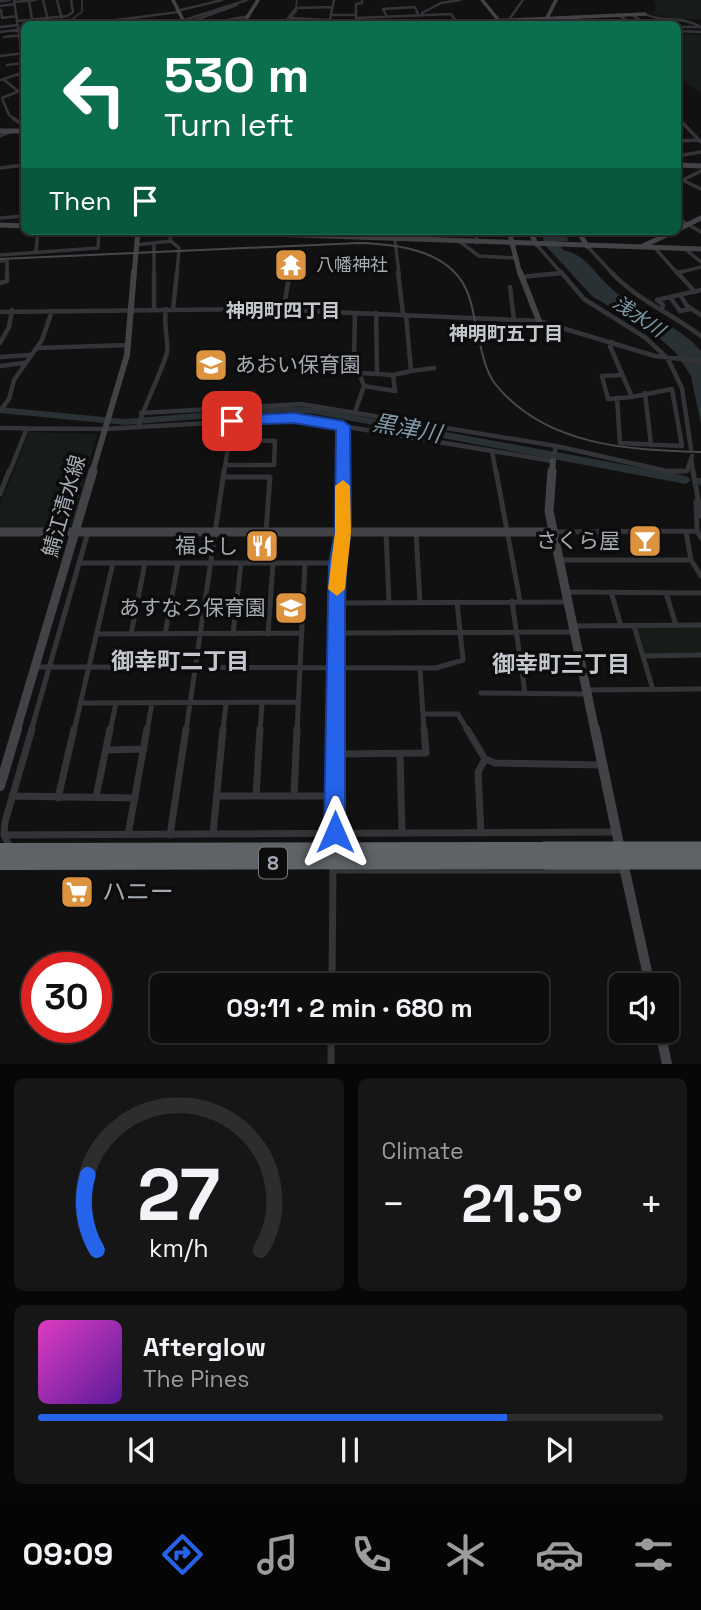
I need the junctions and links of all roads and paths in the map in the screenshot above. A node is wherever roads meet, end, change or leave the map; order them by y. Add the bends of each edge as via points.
1 (36, 0) edge
2 (43, 0) edge
3 (57, 0) edge
4 (71, 0) edge
5 (173, 0) edge
6 (195, 0) edge
7 (222, 0) edge
8 (247, 0) edge
9 (258, 0) edge
10 (334, 0) edge
11 (362, 0) edge
12 (460, 0) edge
13 (482, 0) edge
14 (523, 0) edge
15 (556, 0) edge
16 (29, 1) edge
17 (243, 3) dead end
18 (15, 4) edge
19 (197, 6) junction
20 (333, 7) junction
21 (314, 8) junction
22 (0, 9) edge
23 (178, 11) junction
24 (206, 12) junction
25 (645, 14) junction
26 (211, 15) junction
27 (331, 15) junction
28 (419, 15) junction
29 (633, 15) junction
30 (61, 16) junction
31 (140, 16) junction
32 (249, 16) junction
33 (356, 16) junction
34 (621, 16) junction
35 (387, 17) junction
36 (393, 17) junction
37 (575, 17) junction
38 (47, 18) junction
39 (131, 18) junction
40 (289, 18) junction
41 (310, 19) junction
42 (146, 20) dead end
43 (31, 21) edge
44 (35, 21) edge
45 (48, 21) edge
46 (62, 21) edge
47 (115, 21) edge
48 (136, 21) edge
49 (183, 21) edge
50 (188, 21) edge
51 (191, 21) edge
52 (218, 21) edge
53 (228, 21) edge
54 (246, 21) edge
55 (286, 21) edge
56 (323, 21) edge
57 (330, 21) edge
58 (356, 21) edge
59 (395, 21) edge
60 (456, 21) edge
61 (498, 21) edge
62 (512, 21) edge
63 (544, 21) edge
64 (581, 21) edge
65 (628, 21) edge
66 (641, 21) edge
67 (653, 21) edge
68 (667, 21) edge
69 (681, 22) edge
70 (18, 24) junction
71 (21, 24) edge
72 (21, 26) edge
73 (2, 29) edge
74 (681, 29) edge
75 (701, 29) edge
76 (19, 36) junction
77 (4, 37) dead end
78 (21, 45) edge
79 (21, 54) edge
80 (0, 56) edge
81 (21, 63) edge
82 (21, 72) edge
83 (9, 77) junction
84 (2, 80) edge
85 (21, 90) edge
86 (18, 92) junction
87 (21, 94) edge
88 (6, 104) junction
89 (0, 105) edge
90 (681, 121) edge
91 (21, 125) edge
92 (21, 129) edge
93 (0, 134) edge
94 (681, 141) edge
95 (700, 141) edge
96 (701, 152) edge
97 (681, 155) edge
98 (21, 165) edge
99 (681, 165) edge
100 (0, 168) edge
101 (701, 169) edge
102 (692, 176) junction
103 (701, 179) edge
104 (682, 180) joint
105 (701, 189) edge
106 (21, 216) edge
107 (0, 218) edge
108 (701, 218) edge
109 (681, 220) edge
110 (690, 224) junction
111 (0, 225) edge
112 (21, 226) edge
113 (681, 228) edge
114 (701, 232) edge
115 (37, 235) edge
116 (99, 235) edge
117 (137, 235) edge
118 (170, 235) edge
119 (325, 235) edge
120 (394, 235) edge
121 (476, 235) edge
122 (510, 235) edge
123 (532, 235) edge
124 (580, 235) edge
125 (666, 235) edge
126 (393, 239) junction
127 (171, 241) junction
128 (460, 242) junction
129 (155, 243) junction
130 (477, 243) junction
131 (512, 244) junction
132 (536, 244) junction
133 (136, 245) junction
134 (585, 246) junction
135 (641, 247) junction
136 (655, 248) junction
137 (685, 249) junction
138 (701, 249) edge
139 (36, 252) junction
140 (0, 255) edge
141 (516, 258) junction
142 (0, 261) edge
143 (700, 267) edge
144 (7, 268) junction
145 (0, 269) edge
146 (290, 271) dead end
147 (561, 273) junction
148 (677, 273) junction
149 (522, 277) junction
150 (0, 283) edge
151 (510, 287) dead end
152 (698, 291) edge
153 (681, 296) junction
154 (670, 297) junction
155 (166, 309) junction
156 (662, 309) junction
157 (691, 309) junction
158 (12, 310) junction
159 (154, 310) junction
160 (173, 310) junction
161 (52, 311) junction
162 (132, 311) junction
163 (283, 311) junction
164 (0, 312) edge
165 (355, 313) junction
166 (376, 313) junction
167 (405, 315) junction
168 (701, 315) edge
169 (514, 320) junction
170 (539, 321) junction
171 (701, 336) edge
172 (0, 342) edge
173 (612, 342) junction
174 (129, 345) junction
175 (37, 348) junction
176 (30, 355) junction
177 (0, 357) edge
178 (668, 359) junction
179 (701, 361) edge
180 (24, 363) junction
181 (0, 366) edge
182 (434, 368) dead end
183 (411, 371) junction
184 (377, 372) junction
185 (361, 373) junction
186 (393, 374) junction
187 (622, 375) junction
188 (364, 386) junction
189 (682, 388) junction
190 (645, 393) junction
191 (632, 397) junction
192 (617, 398) junction
193 (675, 403) junction
194 (322, 407) junction
195 (0, 411) edge
196 (355, 412) junction
197 (141, 413) junction
198 (402, 420) junction
199 (232, 421) junction
200 (317, 422) junction
201 (343, 426) junction
202 (138, 427) junction
203 (0, 428) edge
204 (27, 428) junction
205 (105, 429) junction
206 (398, 435) junction
207 (229, 440) junction
208 (651, 445) junction
209 (556, 446) junction
210 (492, 451) junction
211 (692, 456) junction
212 (553, 461) junction
213 (226, 465) junction
214 (224, 477) junction
215 (0, 494) edge
216 (696, 501) junction
217 (701, 516) edge
218 (697, 531) junction
219 (0, 532) edge
220 (215, 532) junction
221 (265, 532) junction
222 (343, 532) junction
223 (386, 532) junction
224 (416, 532) junction
225 (508, 532) junction
226 (553, 532) junction
227 (686, 532) junction
228 (75, 533) junction
229 (88, 533) junction
230 (701, 538) edge
231 (559, 560) junction
232 (691, 560) junction
233 (79, 563) junction
234 (113, 563) junction
235 (145, 563) junction
236 (178, 563) junction
237 (210, 563) junction
238 (241, 563) junction
239 (273, 563) junction
240 (305, 563) junction
241 (337, 564) junction
242 (701, 576) edge
243 (611, 593) junction
244 (666, 593) junction
245 (701, 593) edge
246 (567, 597) junction
247 (516, 601) junction
248 (389, 602) junction
249 (420, 602) junction
250 (457, 602) junction
251 (336, 603) junction
252 (676, 625) junction
253 (701, 625) edge
254 (621, 626) junction
255 (634, 626) junction
256 (574, 629) junction
257 (336, 632) junction
258 (460, 632) junction
259 (517, 632) junction
260 (98, 634) junction
261 (131, 634) junction
262 (166, 634) junction
263 (200, 634) junction
264 (233, 634) junction
265 (268, 634) junction
266 (302, 634) junction
267 (701, 655) edge
268 (643, 656) junction
269 (35, 667) junction
270 (49, 667) junction
271 (90, 667) junction
272 (195, 667) junction
273 (300, 667) junction
274 (336, 667) junction
275 (420, 667) junction
276 (701, 689) edge
277 (653, 690) junction
278 (587, 692) junction
279 (481, 693) dead end
280 (525, 693) junction
281 (190, 702) junction
282 (298, 702) junction
283 (80, 703) junction
284 (116, 703) junction
285 (152, 703) junction
286 (226, 703) junction
287 (262, 703) junction
288 (423, 714) junction
289 (144, 749) junction
290 (106, 750) junction
291 (335, 754) junction
292 (400, 754) junction
293 (485, 759) junction
294 (602, 765) junction
295 (0, 786) edge
296 (12, 796) junction
297 (217, 796) junction
298 (256, 796) junction
299 (294, 796) junction
300 (335, 796) junction
301 (58, 797) junction
302 (96, 797) junction
303 (135, 798) junction
304 (335, 832) junction
305 (402, 832) junction
306 (617, 832) junction
307 (481, 833) junction
308 (213, 834) junction
309 (4, 835) junction
310 (128, 835) junction
311 (170, 835) junction
312 (701, 849) edge
313 (6, 850) edge
314 (545, 855) junction
315 (701, 862) edge
316 (0, 863) edge
317 (333, 866) junction
318 (625, 870) junction
319 (332, 973) edge
320 (647, 973) edge
321 (331, 1043) edge
322 (663, 1043) edge
323 (331, 1064) edge
324 (667, 1064) edge

1 - 16 street
2 - 38 street
3 - 30 street
4 - 30 street via 73,12
5 - 23 street
6 - 19 street
7 - 19 street
8 - 24 street
9 - 32 street
10 - 20 street
11 - 33 street via 356,4
12 - 28 street
13 - 61 street
14 - 62 street
15 - 63 street
16 - 18 street
16 - 43 street
17 - 26 street
18 - 22 street
18 - 70 street
19 - 23 street
19 - 24 street
20 - 21 street
20 - 27 street
21 - 40 street via 296,8
21 - 41 street
22 - 70 street via 2,18
23 - 31 street
23 - 49 street
24 - 26 street
24 - 50 street
25 - 29 street
25 - 67 street
25 - 68 street
26 - 51 street
26 - 52 street
27 - 33 street
27 - 57 street
28 - 35 street via 415,7 383,9
28 - 36 street
28 - 60 street via 452,14
29 - 34 street
29 - 66 street
30 - 38 street
30 - 46 street
31 - 39 street
31 - 42 street
32 - 53 street
32 - 54 street
33 - 35 street
33 - 58 street
34 - 37 street
34 - 65 street
35 - 36 street
36 - 59 street
37 - 63 street
37 - 64 street
38 - 44 street
38 - 45 street
39 - 47 street
39 - 48 street
40 - 41 street
40 - 55 street
41 - 56 street
69 - 75 street via 696,23
70 - 71 street
70 - 72 street
70 - 73 street
70 - 76 street
74 - 75 street
76 - 77 street
76 - 78 street
79 - 80 street
81 - 83 street via 7,64
82 - 83 street
83 - 84 street
84 - 86 street
85 - 86 street
86 - 87 street
86 - 88 street via 2,98
88 - 89 street
88 - 91 street
90 - 95 street
92 - 93 street
94 - 95 street
96 - 97 street
98 - 100 street
99 - 101 street
101 - 102 street
102 - 103 street
102 - 104 street
104 - 105 street
106 - 107 street
108 - 110 street
109 - 110 street
110 - 113 street
110 - 114 street
111 - 112 street
115 - 139 street
116 - 139 street via 97,248
117 - 133 street, 鯖江清水線
118 - 127 street
119 - 126 street
120 - 126 street
121 - 130 street
122 - 131 street
123 - 132 street
124 - 134 street
125 - 135 street
126 - 128 street
126 - 167 street
127 - 129 street
127 - 160 street via 178,248
128 - 130 street
128 - 141 street via 479,256
129 - 133 street
129 - 159 street
130 - 131 street
131 - 132 street
131 - 141 street
132 - 134 street
132 - 147 street
133 - 162 street, 鯖江清水線
134 - 135 street
134 - 156 street via 630,292
135 - 136 street
136 - 137 street
136 - 148 street
137 - 138 street
137 - 143 street
139 - 140 street
141 - 149 street
142 - 144 street via 7,261
143 - 148 street
144 - 145 street
144 - 150 street via 7,281
146 - 163 street
147 - 149 street
147 - 178 street via 590,304 646,338
148 - 152 street
149 - 170 street
151 - 169 street
152 - 153 street
153 - 154 street
153 - 157 street
154 - 156 street via 657,300
154 - 157 street via 680,311
155 - 159 street
155 - 160 street
155 - 197 street via 167,357
156 - 171 street
157 - 168 street
158 - 161 street
158 - 164 street
158 - 172 street
159 - 162 street
160 - 163 street
161 - 162 street
161 - 175 street
162 - 174 street, 鯖江清水線
163 - 165 street
165 - 166 street
165 - 185 street via 354,358
166 - 167 street
166 - 184 street
167 - 169 street
167 - 183 street
169 - 170 street
170 - 173 street
173 - 178 street
173 - 187 street
174 - 175 street
174 - 205 street, 鯖江清水線
175 - 176 street
176 - 177 street
176 - 180 street
178 - 179 street
178 - 189 street
180 - 181 street
180 - 195 street
182 - 183 street
183 - 186 street
184 - 185 street
184 - 186 street
185 - 188 street
186 - 188 street via 395,391
187 - 191 street
187 - 192 street via 602,376 608,399
188 - 196 street
189 - 193 street
189 - 211 street
190 - 191 street
190 - 193 street via 672,389
190 - 208 street
191 - 192 street
192 - 208 street via 620,443
193 - 208 street via 682,446
194 - 196 street
194 - 197 street via 286,403
194 - 200 street
196 - 198 street
197 - 202 street
198 - 206 street
198 - 209 street
199 - 200 street
199 - 202 street
199 - 207 street
200 - 201 street
201 - 206 street
201 - 222 street
202 - 205 street
203 - 204 street
204 - 205 street
204 - 215 street
205 - 228 street, 鯖江清水線
206 - 210 street
207 - 213 street
207 - 213 street via 275,441 274,465
209 - 211 street via 671,472 687,471
209 - 212 street
210 - 212 street
210 - 225 street
211 - 216 street
212 - 226 street via 549,511
213 - 214 street
214 - 220 street
214 - 221 street via 270,477
216 - 217 street
216 - 218 street
218 - 227 street
218 - 230 street
219 - 228 street
220 - 221 street
220 - 229 street
220 - 237 street
221 - 222 street
222 - 223 street
222 - 241 street
223 - 224 street
223 - 248 street
224 - 225 street
224 - 249 street
225 - 226 street
225 - 247 street
226 - 227 street
226 - 231 street
227 - 232 street
228 - 229 street
228 - 269 street, 鯖江清水線
229 - 233 street
231 - 232 street
231 - 246 street
232 - 242 street
233 - 234 street
233 - 270 street
234 - 235 street
234 - 260 street
235 - 236 street
235 - 261 street
236 - 237 street
236 - 262 street
237 - 238 street
237 - 263 street
238 - 239 street
238 - 264 street
239 - 240 street
239 - 265 street
240 - 241 street
240 - 266 street
241 - 251 street
243 - 244 street
243 - 246 street
243 - 254 street
244 - 245 street
244 - 252 street
246 - 247 street
246 - 256 street
247 - 250 street
247 - 259 street
248 - 249 street
248 - 251 street
249 - 250 street
250 - 258 street
251 - 257 street
252 - 253 street
252 - 255 street
254 - 255 street
254 - 256 street
255 - 268 street
256 - 259 street
256 - 278 street
257 - 258 street
257 - 274 street
258 - 259 street
258 - 275 street via 463,660
259 - 280 street
260 - 261 street
260 - 271 street
261 - 262 street
262 - 263 street
263 - 264 street
263 - 272 street
264 - 265 street
265 - 266 street
266 - 273 street
267 - 268 street
268 - 277 street
269 - 270 street
269 - 295 street, 鯖江清水線
270 - 271 street
270 - 296 street
271 - 272 street
271 - 283 street
272 - 273 street
272 - 281 street
273 - 274 street
273 - 282 street
274 - 275 street
274 - 291 street
275 - 288 street
276 - 277 street
277 - 278 street
278 - 280 street
278 - 294 street
279 - 280 street
281 - 285 street
281 - 286 street
281 - 311 street
282 - 287 street
282 - 299 street
283 - 284 street
283 - 301 street
284 - 285 street
284 - 290 street
285 - 289 street
286 - 287 street
286 - 297 street
287 - 298 street
288 - 292 street via 426,753
288 - 293 street via 458,714
289 - 290 street
289 - 303 street
290 - 302 street
291 - 292 street
291 - 300 street
292 - 305 street
293 - 294 street via 508,765
293 - 307 street via 478,772
294 - 306 street
296 - 301 street
296 - 309 street
297 - 298 street
297 - 308 street
298 - 299 street
299 - 300 street
300 - 304 street
301 - 302 street
302 - 303 street
303 - 310 street
304 - 305 street
304 - 308 street
305 - 307 street
306 - 307 street
306 - 318 street
308 - 311 street
309 - 310 street
309 - 313 street
310 - 311 street
312 - 314 highway, 8, bridge
313 - 314 highway, 8
314 - 315 highway, 8, bridge
314 - 317 highway, 8
316 - 317 highway, 8
317 - 318 street
317 - 319 street
318 - 320 street
321 - 323 street
322 - 324 street

